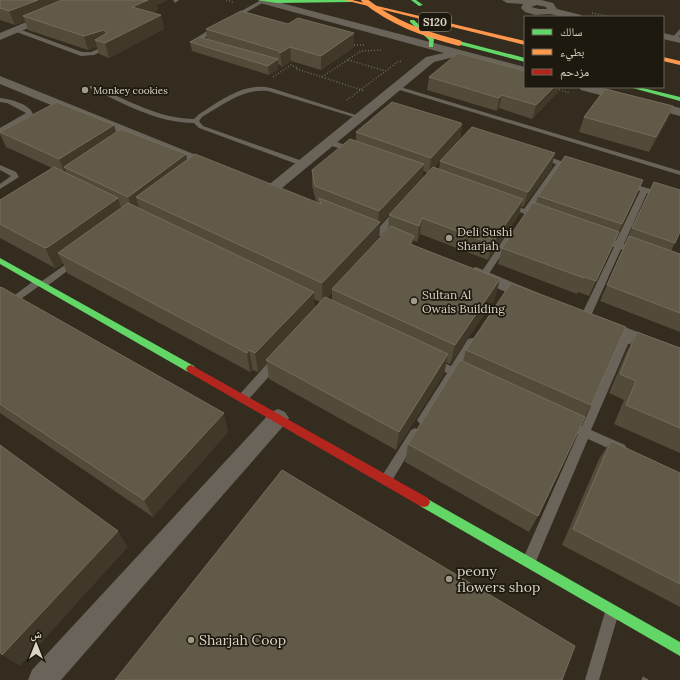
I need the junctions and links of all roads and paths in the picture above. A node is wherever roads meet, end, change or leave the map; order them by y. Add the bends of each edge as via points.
1 (87, 0) edge
2 (261, 0) edge
3 (364, 0) edge
4 (402, 0) edge
5 (507, 0) edge
6 (348, 1) edge
7 (421, 4) edge
8 (547, 5) edge
9 (405, 15) junction
10 (574, 16) edge
11 (16, 30) junction
12 (0, 36) edge
13 (664, 36) edge
14 (678, 37) edge
15 (524, 43) edge
16 (107, 47) edge
17 (212, 47) edge
18 (459, 48) junction
19 (384, 50) dead end
20 (431, 52) junction
21 (664, 59) edge
22 (348, 60) junction
23 (524, 60) edge
24 (407, 63) dead end
25 (680, 63) edge
26 (278, 67) edge
27 (285, 69) junction
28 (385, 71) junction
29 (524, 71) edge
30 (390, 72) dead end
31 (322, 77) junction
32 (280, 79) dead end
33 (0, 80) edge
34 (92, 87) dead end
35 (395, 87) junction
36 (589, 88) edge
37 (636, 88) edge
38 (360, 90) junction
39 (680, 99) edge
40 (0, 100) edge
41 (351, 102) dead end
42 (680, 112) edge
43 (359, 118) junction
44 (196, 121) junction
45 (0, 131) edge
46 (330, 142) junction
47 (358, 152) edge
48 (530, 153) edge
49 (560, 163) junction
50 (302, 164) junction
51 (0, 168) edge
52 (581, 169) edge
53 (227, 172) edge
54 (680, 173) edge
55 (616, 180) edge
56 (256, 184) edge
57 (0, 187) edge
58 (645, 189) junction
59 (680, 200) edge
60 (497, 202) edge
61 (404, 206) edge
62 (524, 216) junction
63 (548, 220) edge
64 (513, 232) edge
65 (377, 233) edge
66 (590, 236) edge
67 (619, 246) junction
68 (85, 253) edge
69 (646, 256) edge
70 (0, 261) edge
71 (462, 268) edge
72 (483, 276) junction
73 (41, 284) junction
74 (544, 301) edge
75 (0, 311) edge
76 (578, 315) joint
77 (478, 332) edge
78 (627, 335) junction
79 (283, 354) edge
80 (680, 357) edge
81 (424, 358) edge
82 (453, 371) junction
83 (473, 381) edge
84 (243, 398) junction
85 (278, 418) junction
86 (557, 420) edge
87 (584, 433) junction
88 (632, 454) edge
89 (386, 480) junction
90 (529, 562) junction
91 (612, 610) junction
92 (680, 649) edge
93 (42, 680) edge
94 (592, 680) edge

1 - 11 street
2 - 6 main road
2 - 17 lane via 202,36 202,44
2 - 20 street
3 - 18 main road, bridge via 376,12 396,23
4 - 7 main road, S120
5 - 8 street via 534,2 526,5 526,8 537,12
6 - 9 main road, S120
8 - 10 street
9 - 15 main road, S120
9 - 20 main road via 432,40
11 - 12 street
11 - 16 lane via 81,54 92,54
13 - 14 street
18 - 20 street via 446,54
18 - 23 main road
18 - 29 street
19 - 22 path via 361,52
20 - 35 street
21 - 25 main road
22 - 28 path
22 - 31 path
24 - 28 path via 399,61
26 - 27 path
27 - 31 path via 291,66
27 - 32 path via 273,77
28 - 30 path
28 - 38 path
31 - 38 path
33 - 53 street via 203,166
34 - 44 lane via 168,119
35 - 43 street via 379,105
35 - 54 lane
36 - 42 street
37 - 39 main road
38 - 41 path via 346,100
40 - 45 lane via 9,101 29,111 30,114
43 - 44 lane via 269,88 259,87 245,90 200,116
43 - 46 street
44 - 50 lane via 201,127
46 - 47 lane
46 - 50 street
48 - 49 lane
49 - 52 lane
49 - 62 lane
50 - 56 street via 278,193
51 - 57 lane via 15,177
55 - 58 lane
58 - 59 lane
58 - 67 lane
60 - 62 lane
61 - 65 lane
62 - 63 lane
64 - 72 lane
66 - 67 lane
67 - 69 lane
67 - 76 lane
68 - 73 lane
70 - 73 main road
71 - 72 street
72 - 74 street via 507,290
73 - 75 lane
73 - 84 main road
76 - 78 street
77 - 82 lane
78 - 80 street
78 - 87 lane
79 - 84 lane
81 - 82 lane
82 - 83 lane
82 - 89 lane
84 - 85 main road
85 - 89 main road
85 - 93 street
86 - 87 lane
87 - 88 lane
87 - 90 lane
89 - 90 main road
90 - 91 main road
91 - 92 main road
91 - 94 lane

